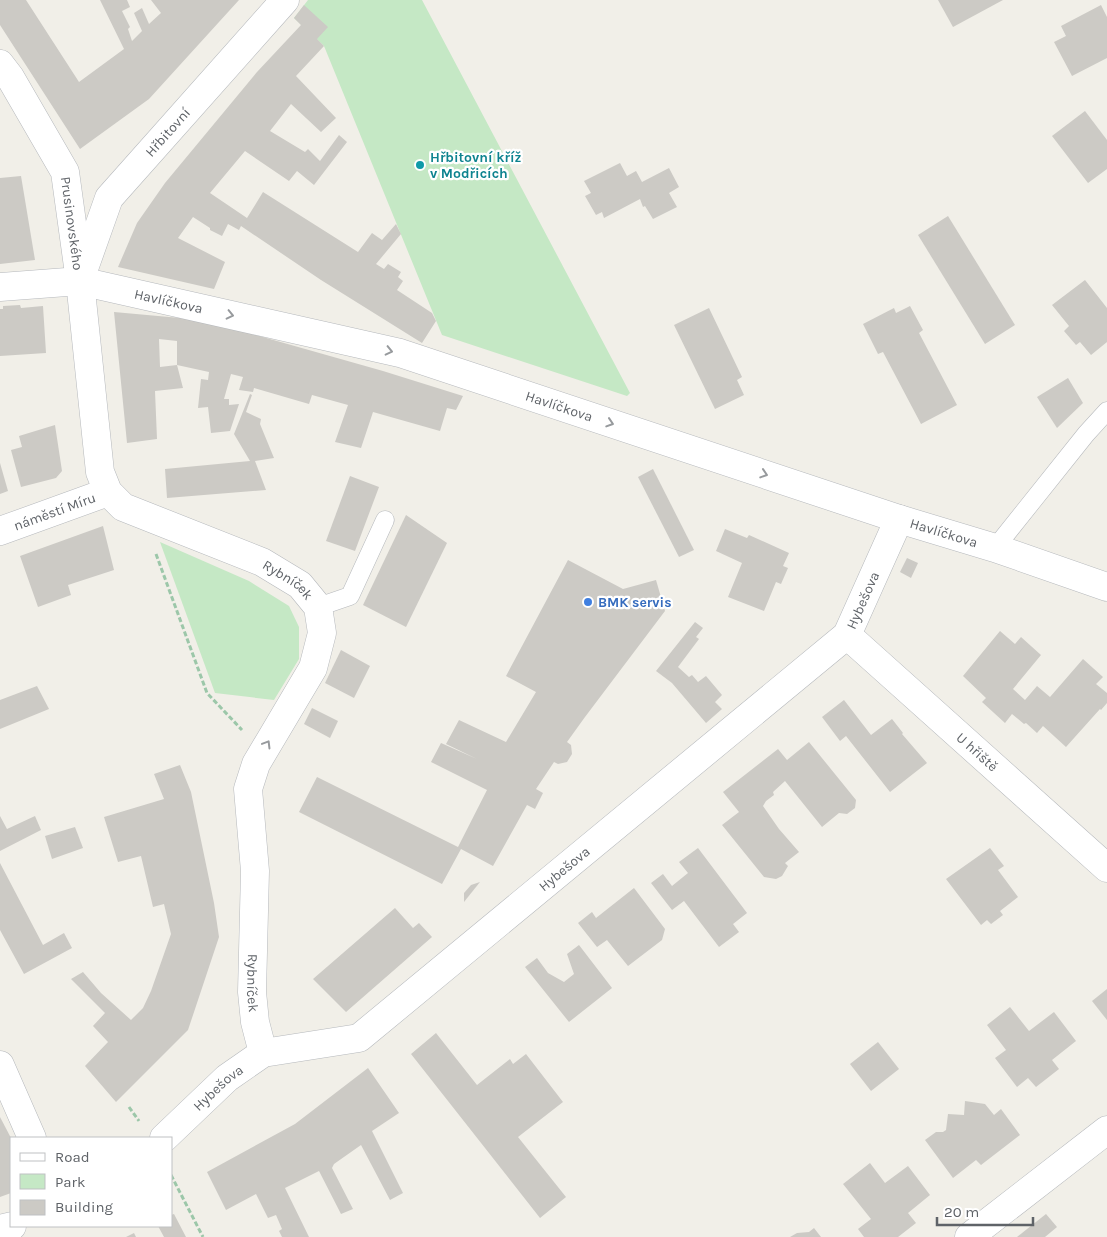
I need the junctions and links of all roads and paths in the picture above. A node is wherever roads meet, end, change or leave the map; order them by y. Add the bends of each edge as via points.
1 (285, 0) edge
2 (0, 64) edge
3 (80, 281) junction
4 (0, 288) edge
5 (1107, 411) edge
6 (108, 492) junction
7 (142, 515) junction
8 (899, 519) junction
9 (385, 520) dead end
10 (0, 532) edge
11 (995, 548) junction
12 (1107, 587) edge
13 (320, 620) junction
14 (847, 635) junction
15 (262, 752) junction
16 (1107, 868) edge
17 (263, 1053) junction
18 (0, 1065) edge
19 (32, 1137) edge
20 (165, 1137) edge
21 (1104, 1139) edge
22 (172, 1177) edge
23 (203, 1237) edge
24 (969, 1237) edge

1 - 3 street, Hřbitovní via 109,198
2 - 3 street, Prusinovského via 65,172
3 - 4 street, Havlíčkova
3 - 6 street, Rybníček via 100,472
3 -> 8 street, Havlíčkova via 400,353
5 - 11 lane
6 - 7 street, Rybníček via 123,507
6 - 10 street, náměstí Míru
7 - 13 street, Rybníček via 262,562 300,585
7 - 15 path via 207,693
8 - 11 street, Havlíčkova
8 - 14 street, Hybešova
9 - 13 lane via 350,596
11 - 12 street, Havlíčkova
15 -> 13 street, Rybníček via 313,668
14 - 16 street, U hřiště
14 - 17 street, Hybešova via 359,1038
15 - 17 street, Rybníček via 248,789 255,871 252,992
17 - 20 street, Hybešova via 227,1078
18 - 19 street
21 - 24 street
22 - 23 path

